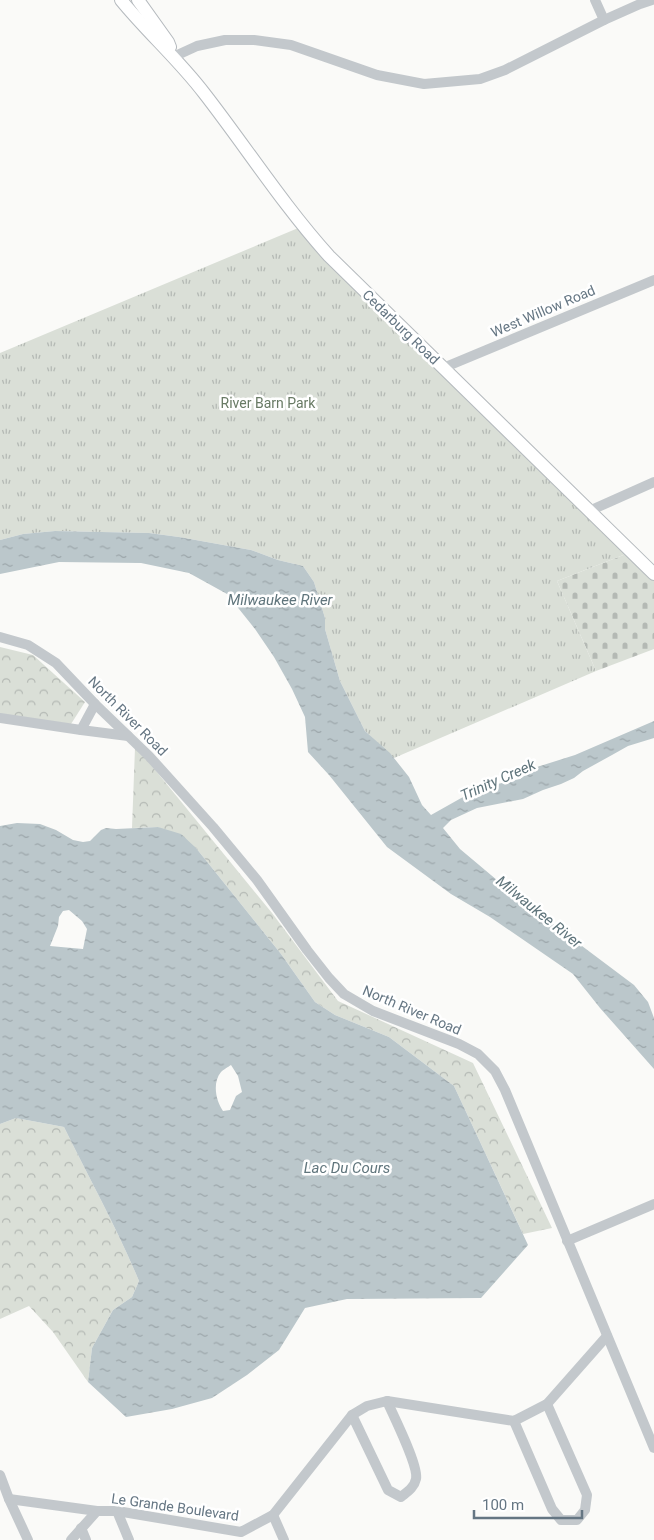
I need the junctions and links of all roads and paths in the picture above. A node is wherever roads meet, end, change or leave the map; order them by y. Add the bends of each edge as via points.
1 (121, 0) edge
2 (138, 0) edge
3 (596, 0) edge
4 (652, 0) edge
5 (604, 20) junction
6 (173, 57) junction
7 (654, 280) edge
8 (443, 368) junction
9 (654, 482) edge
10 (589, 511) junction
11 (654, 574) edge
12 (0, 637) edge
13 (95, 704) junction
14 (0, 718) edge
15 (81, 730) junction
16 (128, 736) junction
17 (654, 1204) edge
18 (567, 1241) junction
19 (607, 1336) junction
20 (387, 1401) junction
21 (547, 1404) junction
22 (352, 1415) junction
23 (514, 1421) junction
24 (654, 1448) edge
25 (0, 1475) edge
26 (9, 1499) junction
27 (97, 1511) junction
28 (117, 1511) junction
29 (274, 1515) junction
30 (81, 1528) junction
31 (243, 1536) edge
32 (28, 1540) edge
33 (71, 1540) edge
34 (86, 1540) edge
35 (129, 1540) edge
36 (284, 1540) edge

1 - 6 main road, Cedarburg Road
2 - 6 main road, Cedarburg Road via 168,42
3 - 5 street
4 - 5 street
5 - 6 street via 505,70 480,79 453,82 424,84 377,75 291,44 254,40 215,42
6 - 8 main road, Cedarburg Road via 204,92 329,256
7 - 8 street, West Willow Road
8 - 10 main road, Cedarburg Road
9 - 10 street
10 - 11 main road, Cedarburg Road
12 - 13 street, North River Road via 28,645 56,662
13 - 15 street
13 - 16 street, North River Road
14 - 15 street
15 - 16 street
16 - 18 street, North River Road via 214,827 344,994 372,1011 459,1044 478,1054 495,1071
17 - 18 street
18 - 19 street, North River Road
19 - 21 street
19 - 24 street, North River Road
20 - 22 street, Le Grande Boulevard via 366,1406
20 - 22 street via 416,1478 411,1489 401,1497 388,1490
20 - 23 street, Le Grande Boulevard
21 - 23 street
21 - 23 street via 587,1495 585,1510 577,1520 561,1520 552,1509
22 - 29 street, Le Grande Boulevard
25 - 26 street
26 - 27 street, Le Grande Boulevard
26 - 32 street
27 - 28 street, Le Grande Boulevard
27 - 30 street
28 - 31 street, Le Grande Boulevard
28 - 35 street
29 - 31 street, Le Grande Boulevard
29 - 36 street
30 - 33 street
30 - 34 street

